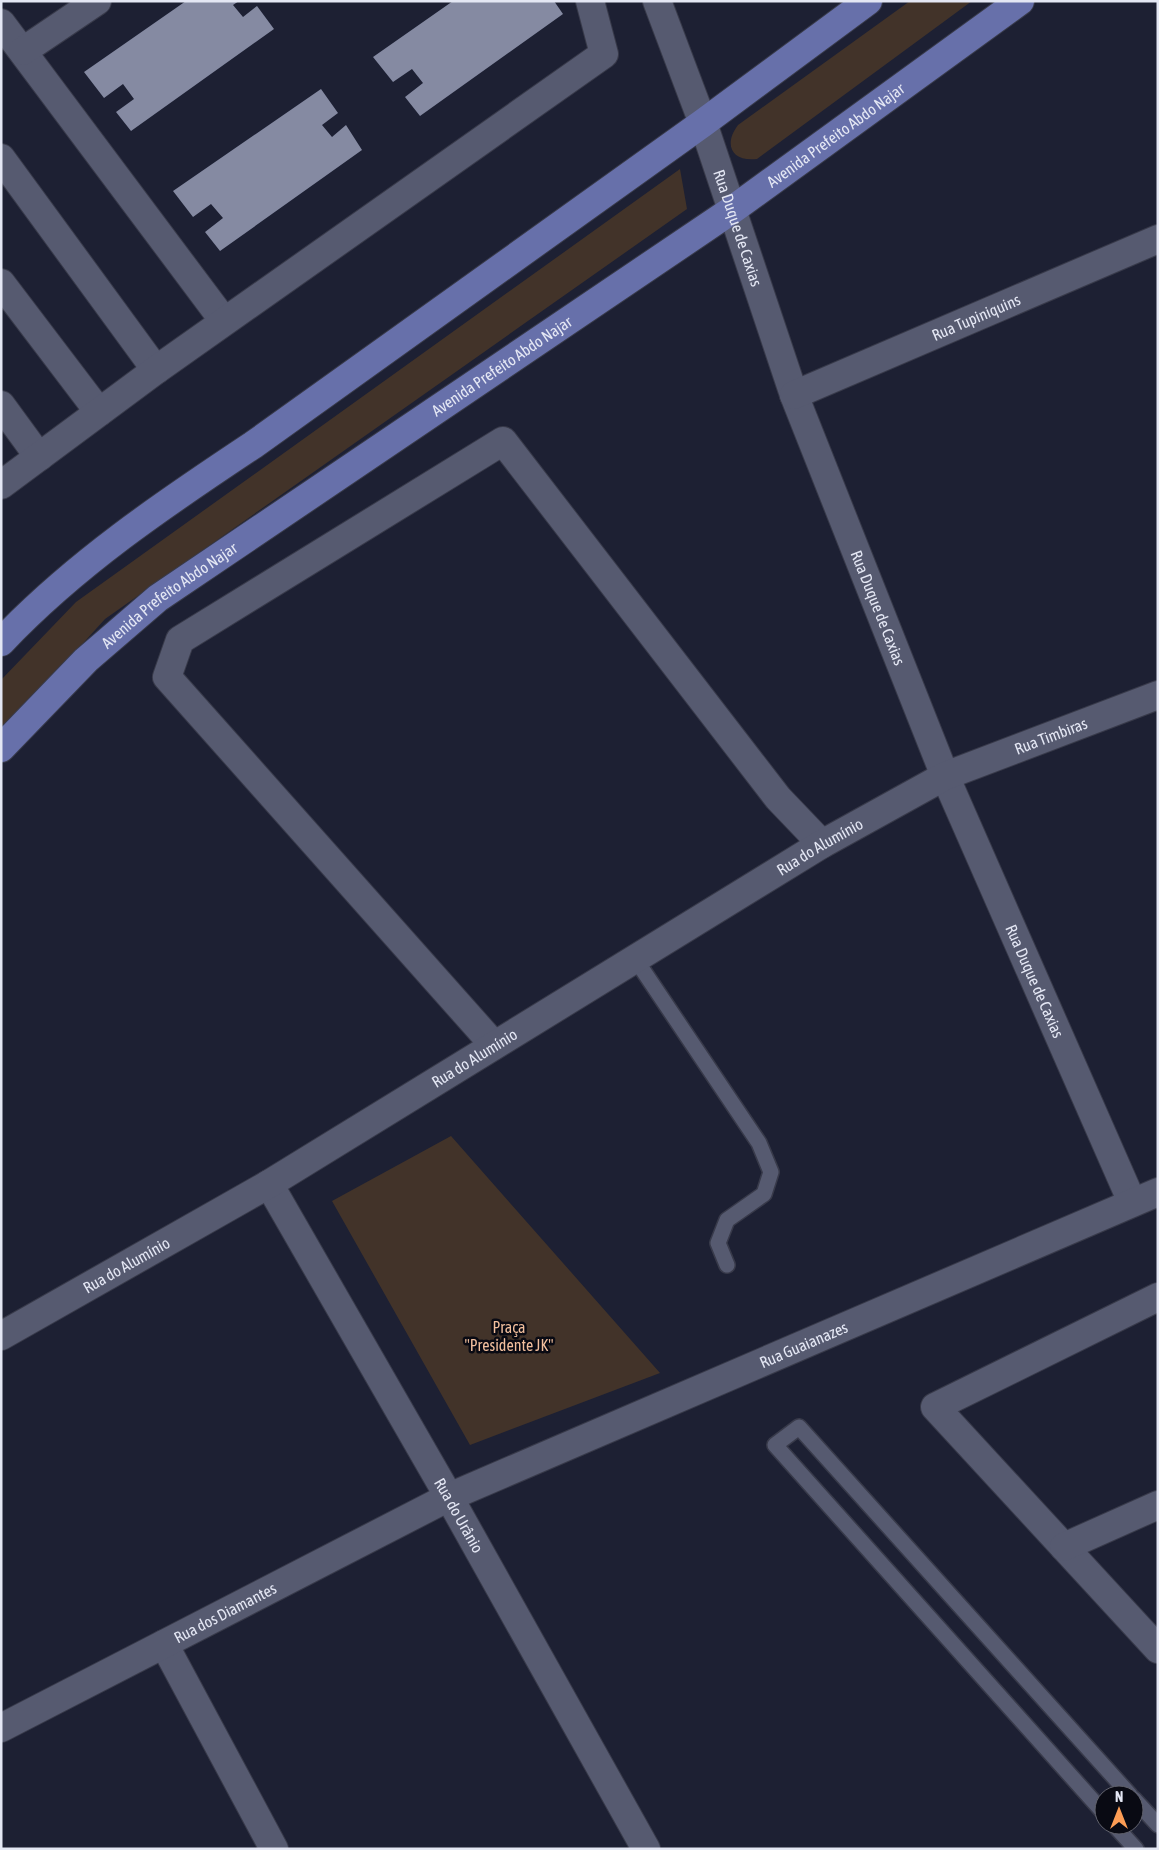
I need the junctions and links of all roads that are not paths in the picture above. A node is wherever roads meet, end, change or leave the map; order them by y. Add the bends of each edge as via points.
1 (97, 1) edge
2 (590, 1) edge
3 (657, 1) edge
4 (868, 1) edge
5 (1020, 1) edge
6 (1, 22) edge
7 (23, 51) junction
8 (703, 123) junction
9 (1, 158) edge
10 (732, 210) junction
11 (1158, 239) edge
12 (1, 283) edge
13 (224, 321) junction
14 (156, 370) junction
15 (794, 395) junction
16 (1, 405) edge
17 (100, 412) junction
18 (39, 457) junction
19 (1, 485) edge
20 (1, 642) edge
21 (1158, 695) edge
22 (1, 748) edge
23 (945, 776) junction
24 (822, 844) junction
25 (634, 957) junction
26 (494, 1045) junction
27 (269, 1184) junction
28 (1158, 1192) edge
29 (1132, 1202) junction
30 (727, 1265) dead end
31 (1158, 1297) edge
32 (1, 1336) edge
33 (449, 1497) junction
34 (1158, 1505) edge
35 (1064, 1547) junction
36 (164, 1644) junction
37 (1158, 1649) edge
38 (1, 1728) edge
39 (1121, 1785) edge
40 (1094, 1802) edge
41 (1144, 1810) edge
42 (1158, 1825) edge
43 (1123, 1835) edge
44 (274, 1849) edge
45 (646, 1849) edge
46 (1136, 1849) edge

1 - 7 street
2 - 13 street via 604,54
3 - 8 street, Rua Duque de Caxias
4 - 8 main road
5 - 10 main road, Avenida Prefeito Abdo Najar
6 - 7 street
7 - 13 street
8 - 10 street, Rua Duque de Caxias
8 - 20 main road via 90,560 27,614
9 - 14 street
10 - 15 street, Rua Duque de Caxias
10 - 22 main road, Avenida Prefeito Abdo Najar via 158,598 86,660
11 - 15 street, Rua Tupiniquins
12 - 17 street
13 - 14 street
14 - 17 street
15 - 23 street, Rua Duque de Caxias
16 - 18 street
17 - 18 street
18 - 19 street
21 - 23 street, Rua Timbiras
23 - 24 street, Rua do Alumínio
23 - 29 street, Rua Duque de Caxias
24 - 25 street, Rua do Alumínio
24 - 26 street via 778,798 503,441 180,640 167,677
25 - 26 street, Rua do Alumínio
25 - 30 lane via 759,1143 771,1172 764,1194 727,1220 718,1243
26 - 27 street, Rua do Alumínio
27 - 32 street, Rua do Alumínio
27 - 33 street, Rua do Urânio
28 - 29 street, Rua Guaianazes
29 - 33 street, Rua Guaianazes
31 - 35 street via 935,1407
33 - 36 street, Rua dos Diamantes
33 - 45 street, Rua do Urânio
34 - 35 street
35 - 37 street
36 - 38 street, Rua dos Diamantes
36 - 44 street
39 - 40 lane via 799,1427 775,1445
41 - 42 lane
43 - 46 lane

